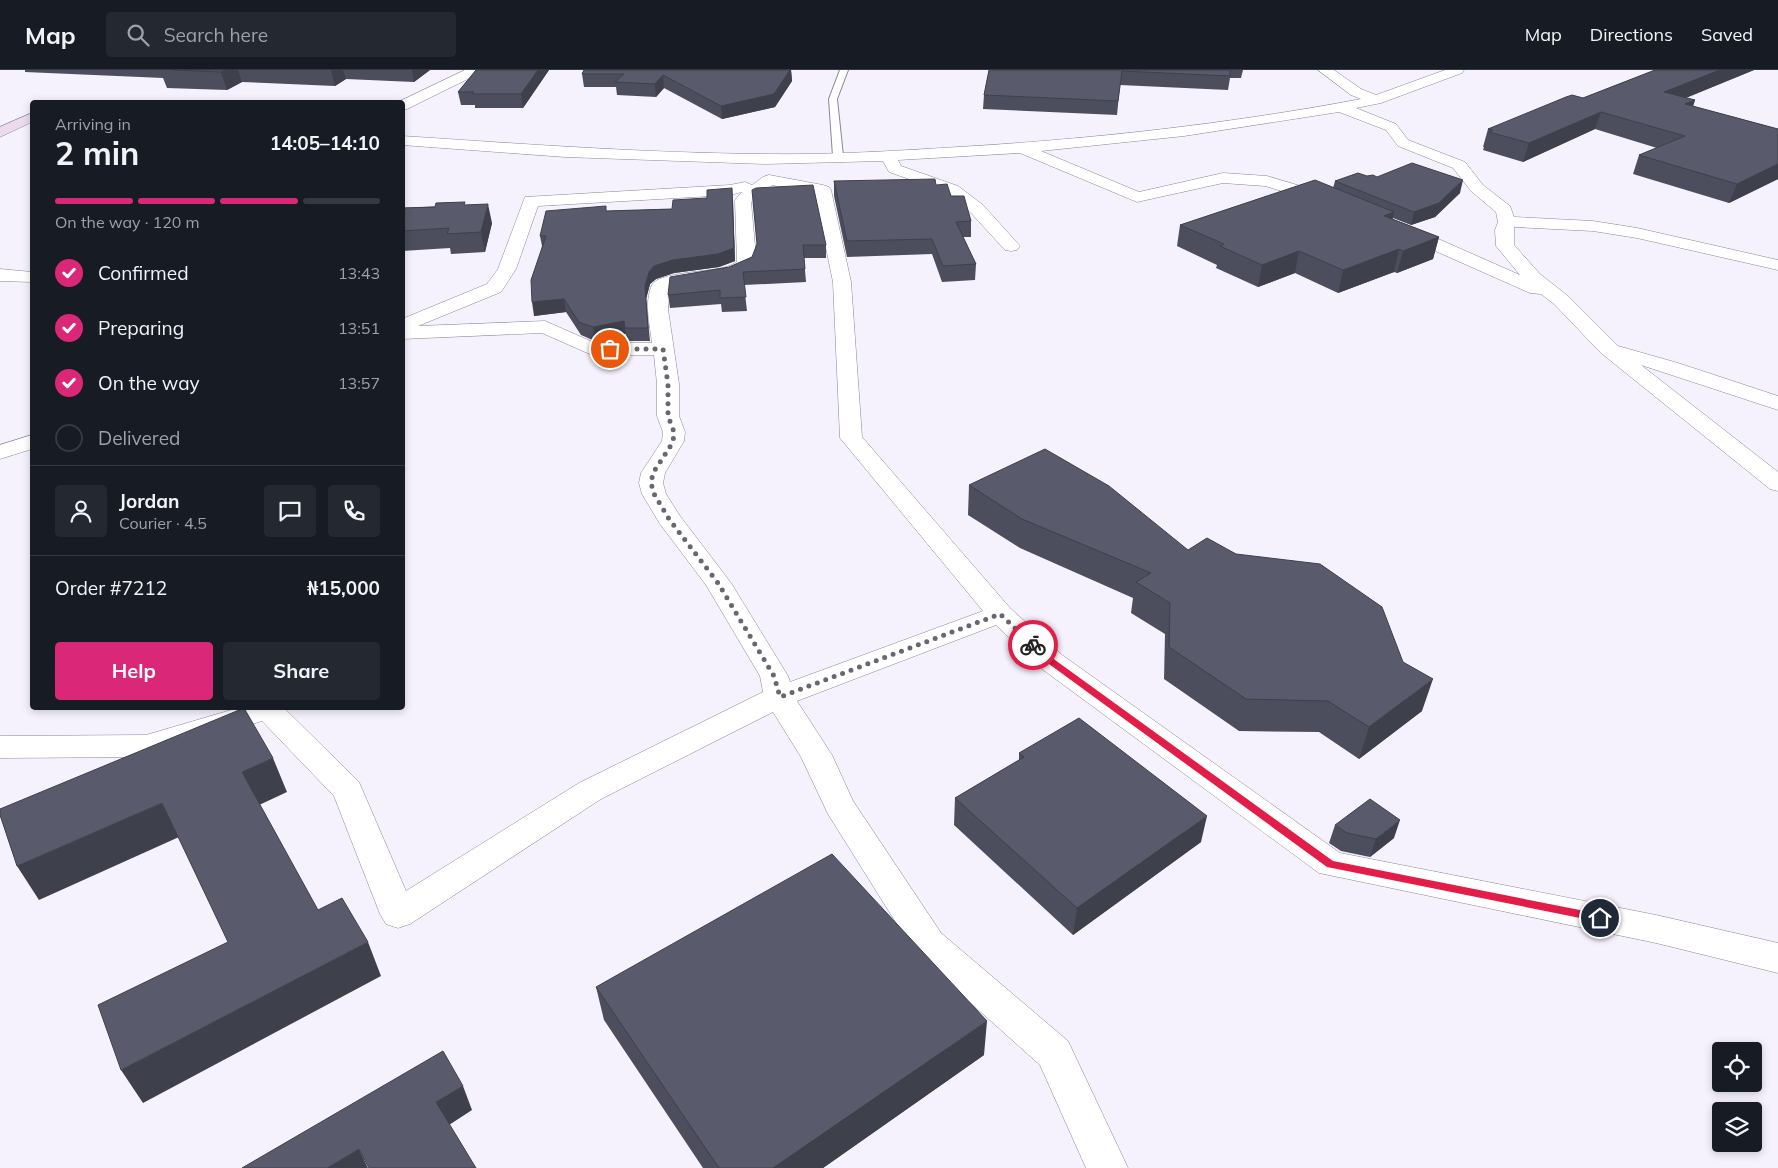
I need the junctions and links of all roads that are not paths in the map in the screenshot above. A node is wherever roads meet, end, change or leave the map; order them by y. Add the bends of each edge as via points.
1 (475, 70) edge
2 (844, 70) edge
3 (1325, 70) edge
4 (1457, 70) edge
5 (1376, 100) junction
6 (405, 105) edge
7 (1340, 107) junction
8 (8, 114) dead end
9 (30, 117) edge
10 (30, 118) edge
11 (0, 132) edge
12 (405, 140) edge
13 (1021, 148) junction
14 (838, 156) junction
15 (888, 156) junction
16 (765, 159) junction
17 (768, 180) junction
18 (1340, 204) edge
19 (1507, 222) junction
20 (1390, 225) edge
21 (1011, 246) dead end
22 (1778, 266) edge
23 (0, 275) edge
24 (30, 277) edge
25 (1561, 300) junction
26 (405, 325) edge
27 (405, 333) edge
28 (1608, 348) junction
29 (663, 349) junction
30 (1778, 403) edge
31 (30, 443) edge
32 (0, 452) edge
33 (1778, 484) edge
34 (1000, 614) junction
35 (780, 697) junction
36 (265, 710) edge
37 (269, 710) edge
38 (0, 747) edge
39 (1778, 958) edge
40 (1107, 1168) edge

1 - 6 street
2 - 14 lane via 833,99
3 - 5 street via 1356,92
4 - 5 street
5 - 7 street
7 - 13 street via 1184,132
7 - 19 street via 1391,127 1403,143 1459,165 1477,188 1504,210
8 - 9 main road
10 - 11 main road
12 - 16 street via 565,152
13 - 15 street
13 - 18 street via 1137,197 1223,178 1267,181
14 - 15 street
14 - 16 street
15 - 21 street via 895,169 952,189 977,209
16 - 17 street
17 - 26 street via 730,190 531,201 507,269 494,288
17 - 29 street via 743,200 747,257 744,265 730,272 669,282 662,286 658,310
17 - 34 street via 823,190 842,282 851,438
19 - 22 street via 1588,226 1636,233
19 - 25 street via 1505,246 1533,278
20 - 25 street
23 - 24 street
25 - 28 street
27 - 29 street via 545,327 592,349
28 - 30 street
28 - 33 street
29 - 35 street via 668,416 674,432 673,442 653,473 654,494 718,583 774,676
31 - 32 street
34 - 35 street
34 - 39 street via 1052,662 1331,864 1656,929
35 - 37 street via 590,791 398,914 348,790
35 - 40 street via 816,755 839,806 928,943 1054,1053
36 - 38 street via 146,746

